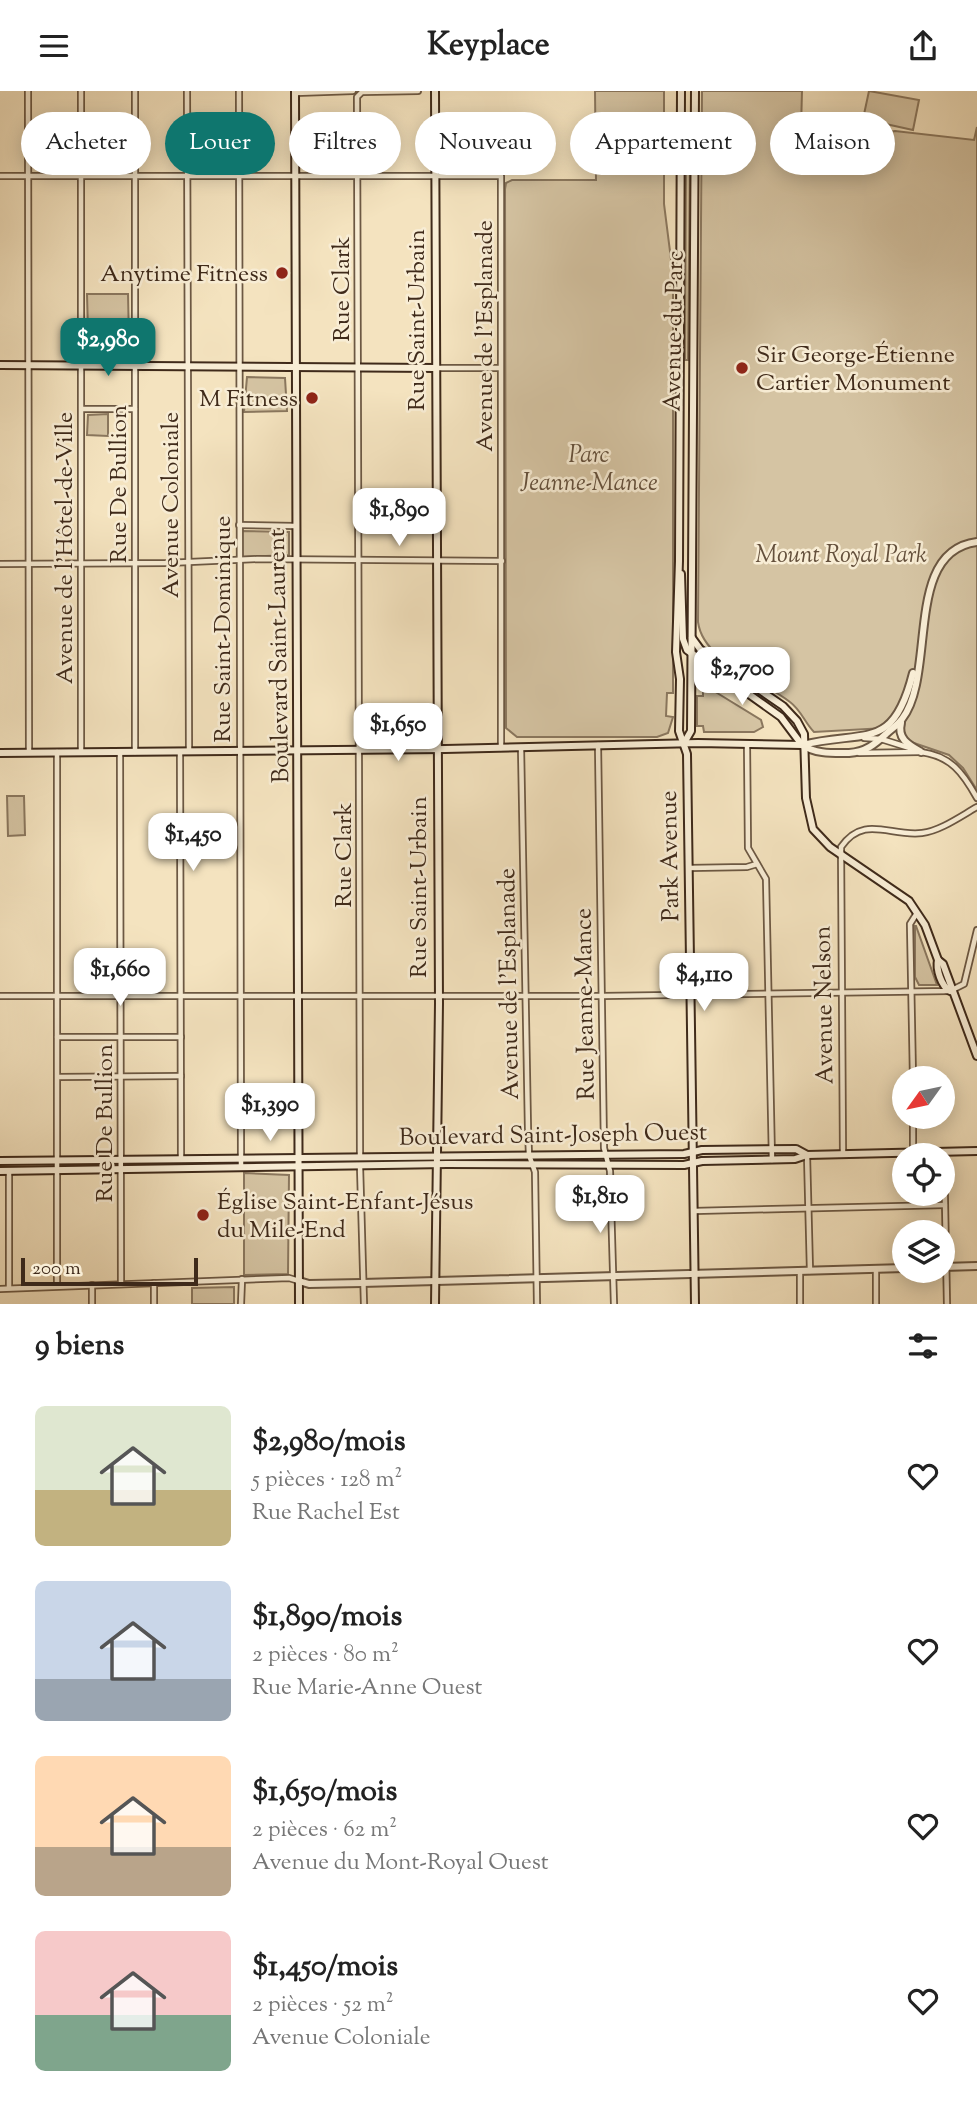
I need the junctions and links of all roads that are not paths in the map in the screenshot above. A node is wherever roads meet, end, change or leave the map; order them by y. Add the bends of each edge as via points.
1 (28, 91) edge
2 (81, 91) edge
3 (135, 91) edge
4 (187, 91) edge
5 (239, 91) edge
6 (418, 91) edge
7 (435, 91) edge
8 (681, 91) edge
9 (695, 91) edge
10 (295, 92) edge
11 (356, 92) edge
12 (0, 176) edge
13 (28, 176) junction
14 (135, 176) junction
15 (187, 176) junction
16 (239, 176) junction
17 (436, 176) junction
18 (81, 177) junction
19 (295, 177) junction
20 (359, 177) junction
21 (0, 365) edge
22 (28, 365) junction
23 (82, 365) junction
24 (135, 365) junction
25 (187, 365) junction
26 (238, 365) junction
27 (295, 366) junction
28 (359, 366) junction
29 (436, 368) junction
30 (500, 368) junction
31 (82, 409) junction
32 (135, 409) junction
33 (239, 525) junction
34 (295, 526) junction
35 (977, 540) edge
36 (296, 559) junction
37 (359, 560) junction
38 (187, 561) junction
39 (238, 561) junction
40 (436, 561) junction
41 (502, 561) junction
42 (679, 561) junction
43 (82, 563) junction
44 (0, 564) edge
45 (27, 564) junction
46 (135, 564) junction
47 (691, 633) junction
48 (691, 656) junction
49 (902, 720) junction
50 (864, 738) junction
51 (881, 739) junction
52 (684, 743) junction
53 (747, 744) junction
54 (598, 745) junction
55 (803, 745) junction
56 (521, 747) junction
57 (501, 748) junction
58 (437, 749) junction
59 (299, 750) junction
60 (360, 750) junction
61 (180, 751) junction
62 (189, 751) junction
63 (241, 751) junction
64 (29, 752) junction
65 (57, 752) junction
66 (81, 752) junction
67 (120, 752) junction
68 (135, 752) junction
69 (921, 752) junction
70 (0, 753) edge
71 (852, 753) junction
72 (977, 798) edge
73 (977, 807) edge
74 (840, 855) junction
75 (757, 863) junction
76 (689, 868) junction
77 (917, 912) junction
78 (977, 930) edge
79 (912, 990) junction
80 (950, 991) junction
81 (841, 993) junction
82 (768, 994) junction
83 (690, 995) junction
84 (0, 996) edge
85 (58, 996) junction
86 (121, 996) junction
87 (181, 996) junction
88 (241, 996) junction
89 (299, 996) junction
90 (360, 996) junction
91 (439, 996) junction
92 (526, 996) junction
93 (602, 996) junction
94 (57, 1037) junction
95 (121, 1037) junction
96 (181, 1037) junction
97 (977, 1056) edge
98 (913, 1066) edge
99 (121, 1076) junction
100 (181, 1076) junction
101 (58, 1077) junction
102 (772, 1149) junction
103 (955, 1151) edge
104 (977, 1151) edge
105 (693, 1152) junction
106 (892, 1153) edge
107 (843, 1154) junction
108 (438, 1155) junction
109 (529, 1155) junction
110 (606, 1155) junction
111 (807, 1155) junction
112 (360, 1156) junction
113 (241, 1157) junction
114 (299, 1157) junction
115 (181, 1158) junction
116 (122, 1159) junction
117 (58, 1160) junction
118 (772, 1160) junction
119 (0, 1161) edge
120 (693, 1163) junction
121 (438, 1164) junction
122 (532, 1164) junction
123 (609, 1164) junction
124 (299, 1166) junction
125 (360, 1166) junction
126 (241, 1167) junction
127 (122, 1169) junction
128 (58, 1170) junction
129 (0, 1171) edge
130 (9, 1171) junction
131 (900, 1206) edge
132 (809, 1208) junction
133 (694, 1212) junction
134 (977, 1266) edge
135 (955, 1267) edge
136 (892, 1268) edge
137 (876, 1269) junction
138 (800, 1271) junction
139 (810, 1271) junction
140 (695, 1274) junction
141 (614, 1276) junction
142 (537, 1278) junction
143 (242, 1279) junction
144 (436, 1280) junction
145 (299, 1281) junction
146 (154, 1283) junction
147 (362, 1283) junction
148 (945, 1283) edge
149 (121, 1284) junction
150 (92, 1285) junction
151 (58, 1286) junction
152 (9, 1288) junction
153 (0, 1289) edge
154 (92, 1304) edge
155 (154, 1304) edge
156 (241, 1304) edge
157 (299, 1304) edge
158 (364, 1304) edge
159 (435, 1304) edge
160 (537, 1304) edge
161 (614, 1304) edge
162 (695, 1304) edge
163 (800, 1304) edge
164 (876, 1304) edge
165 (947, 1304) edge

1 - 13 street
2 - 18 street, Avenue de l'Hôtel-de-Ville
3 - 14 street, Rue De Bullion
4 - 15 street, Avenue Coloniale
5 - 16 street, Rue Saint-Dominique
6 - 11 street
7 - 17 main road, Rue Saint-Urbain
8 - 42 main road, Avenue du Parc
9 - 47 main road, Avenue du Parc
10 - 11 street
10 - 19 main road, Boulevard Saint-Laurent
11 - 20 street, Rue Clark
12 - 13 street
13 - 18 street
13 - 22 street
14 - 15 street
14 - 18 street
14 - 24 street, Rue De Bullion
15 - 16 street
15 - 25 street, Avenue Coloniale
16 - 19 street
16 - 26 street, Rue Saint-Dominique
17 - 20 street
17 - 29 main road, Rue Saint-Urbain
17 - 30 street, Avenue de l'Esplanade via 501,176
18 - 23 street, Avenue de l'Hôtel-de-Ville
19 - 20 street
19 - 27 main road, Boulevard Saint-Laurent
20 - 28 street, Rue Clark
21 - 22 main road
22 - 23 main road
22 - 45 street
23 - 24 main road
23 - 31 street, Avenue de l'Hôtel-de-Ville
24 - 25 main road
24 - 32 street, Rue De Bullion
25 - 26 main road
25 - 38 street, Avenue Coloniale
26 - 27 main road
26 - 33 street, Rue Saint-Dominique
27 - 28 main road
27 - 34 main road, Boulevard Saint-Laurent
28 - 29 main road
28 - 37 street, Rue Clark
29 - 30 street
29 - 40 main road, Rue Saint-Urbain
30 - 41 street, Avenue de l'Esplanade
31 - 32 street
31 - 43 street, Avenue de l'Hôtel-de-Ville
32 - 46 street, Rue De Bullion
33 - 34 street
33 - 39 street, Rue Saint-Dominique
34 - 36 main road, Boulevard Saint-Laurent
35 - 49 main road via 952,550 936,572 913,697
35 - 50 main road via 952,546 936,562 906,699 893,721
36 - 37 street
36 - 39 street
36 - 59 main road, Boulevard Saint-Laurent
37 - 40 street
37 - 60 street, Rue Clark
38 - 39 street
38 - 46 street
38 - 62 street, Avenue Coloniale
39 - 63 street, Rue Saint-Dominique
40 - 41 street
40 - 58 main road, Rue Saint-Urbain
41 - 57 street, Avenue de l'Esplanade
42 - 48 main road, Avenue du Parc via 683,639
42 - 52 main road, Avenue du Parc via 676,652 679,731
43 - 45 street
43 - 46 street
43 - 66 street, Avenue de l'Hôtel-de-Ville
44 - 45 street
45 - 64 street
46 - 68 street, Rue De Bullion
47 - 48 main road, Avenue du Parc
47 - 55 main road via 700,649 783,706 802,729
48 - 52 main road, Avenue du Parc via 691,731
48 - 55 main road via 781,717
49 - 51 main road
49 - 69 main road via 901,736
50 - 51 street
50 - 55 main road
51 - 69 street
51 - 71 main road via 871,748
52 - 53 main road
52 - 54 main road
52 - 76 main road, Park Avenue
53 - 55 main road
53 - 75 street via 748,848
54 - 56 main road
54 - 93 street, Rue Jeanne-Mance
55 - 71 main road via 813,752
55 - 74 main road via 809,819 816,833
56 - 57 main road
56 - 92 street, Avenue de l'Esplanade
57 - 58 main road
58 - 60 main road
58 - 91 main road, Rue Saint-Urbain
59 - 60 main road
59 - 63 main road
59 - 89 main road, Boulevard Saint-Laurent
60 - 90 street, Rue Clark
61 - 62 main road
61 - 68 main road
61 - 87 street
62 - 63 main road
63 - 88 street, Rue Saint-Dominique
64 - 65 main road
64 - 70 main road
65 - 66 main road
65 - 85 street
66 - 67 main road
67 - 68 main road
67 - 86 street, Rue De Bullion
69 - 71 street
69 - 72 street via 950,762
73 - 74 street via 922,833 859,830 844,842
74 - 77 main road via 904,897
74 - 81 street, Avenue Nelson
75 - 76 street
75 - 82 street via 766,879
76 - 83 main road, Park Avenue
77 - 79 street via 911,924
77 - 80 main road via 943,984
78 - 80 street via 964,984
79 - 80 street
79 - 81 street
79 - 98 street
80 - 97 main road
81 - 82 street
81 - 107 street, Avenue Nelson
82 - 83 street
82 - 102 street
83 - 93 street
83 - 105 main road, Park Avenue
84 - 85 street
85 - 86 street
85 - 94 street
86 - 87 street
86 - 95 street, Rue De Bullion
87 - 88 street
87 - 96 street
88 - 89 street
88 - 113 street, Rue Saint-Dominique
89 - 90 street
89 - 114 main road, Boulevard Saint-Laurent
90 - 91 street
90 - 112 street, Rue Clark
91 - 92 street
91 - 108 main road, Rue Saint-Urbain
92 - 93 street
92 - 109 street, Avenue de l'Esplanade
93 - 110 street, Rue Jeanne-Mance
94 - 95 street
94 - 101 street
95 - 96 street
95 - 99 street, Rue De Bullion
96 - 100 street
99 - 100 street
99 - 101 street
99 - 116 street, Rue De Bullion
100 - 115 street
101 - 117 street
102 - 105 main road, Boulevard Saint-Joseph Ouest
102 - 111 main road, Boulevard Saint-Joseph Ouest via 796,1149
102 - 118 street
103 - 104 main road, Boulevard Saint-Joseph Ouest
105 - 110 main road, Boulevard Saint-Joseph Ouest
105 - 120 main road, Park Avenue
106 - 107 main road, Boulevard Saint-Joseph Ouest
107 - 111 main road, Boulevard Saint-Joseph Ouest
108 - 109 main road, Boulevard Saint-Joseph Ouest
108 - 112 main road, Boulevard Saint-Joseph Ouest
108 - 121 main road, Rue Saint-Urbain
109 - 110 main road, Boulevard Saint-Joseph Ouest
109 - 122 street, Avenue de l'Esplanade
110 - 123 street, Rue Jeanne-Mance
111 - 118 main road, Boulevard Saint-Joseph Ouest
111 - 132 street
112 - 114 main road, Boulevard Saint-Joseph Ouest
113 - 114 main road, Boulevard Saint-Joseph Ouest
113 - 115 main road, Boulevard Saint-Joseph Ouest
113 - 126 street, Rue Saint-Dominique
114 - 124 main road, Boulevard Saint-Laurent
115 - 116 main road, Boulevard Saint-Joseph Ouest
116 - 117 main road, Boulevard Saint-Joseph Ouest
116 - 127 street, Rue De Bullion
117 - 119 main road, Boulevard Saint-Joseph Ouest
117 - 128 street
118 - 120 main road, Boulevard Saint-Joseph Ouest
120 - 123 main road, Boulevard Saint-Joseph Ouest
120 - 133 main road, Park Avenue
121 - 122 main road, Boulevard Saint-Joseph Ouest
121 - 125 main road, Boulevard Saint-Joseph Ouest
121 - 144 main road, Rue Saint-Urbain
122 - 123 main road, Boulevard Saint-Joseph Ouest
122 - 142 street, Avenue de l'Esplanade
123 - 141 street, Rue Jeanne-Mance
124 - 125 main road, Boulevard Saint-Joseph Ouest
124 - 126 main road, Boulevard Saint-Joseph Ouest
124 - 145 main road, Boulevard Saint-Laurent
125 - 147 street
126 - 127 main road, Boulevard Saint-Joseph Ouest
127 - 128 main road, Boulevard Saint-Joseph Ouest
127 - 149 street, Rue De Bullion
128 - 130 main road, Boulevard Saint-Joseph Ouest
128 - 151 street
129 - 130 main road, Boulevard Saint-Joseph Ouest
130 - 152 street
131 - 132 street
132 - 133 street
132 - 139 street
133 - 140 main road, Park Avenue
134 - 135 main road
136 - 137 main road
137 - 139 main road
137 - 164 street
138 - 139 main road
138 - 140 main road
138 - 163 street
140 - 141 main road
140 - 162 main road, Park Avenue
141 - 142 main road
141 - 161 street, Rue Jeanne-Mance
142 - 144 main road
142 - 160 street, Avenue de l'Esplanade
143 - 145 street
143 - 146 street
143 - 156 street
144 - 147 main road
144 - 159 main road, Rue Saint-Urbain
145 - 147 main road
145 - 157 main road, Boulevard Saint-Laurent
146 - 149 street
146 - 155 street
147 - 158 street
148 - 165 street
149 - 150 street
150 - 151 street
150 - 154 street
151 - 152 street
152 - 153 street

